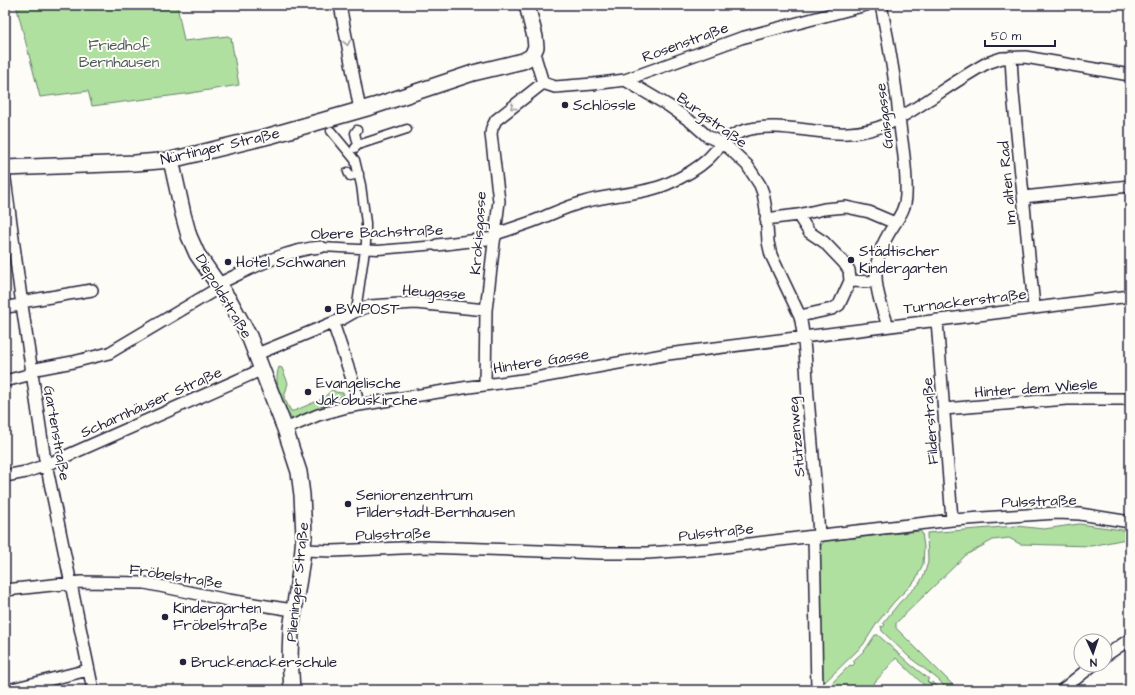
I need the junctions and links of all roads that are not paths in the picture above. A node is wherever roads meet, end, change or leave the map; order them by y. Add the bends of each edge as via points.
1 (340, 5) edge
2 (527, 5) edge
3 (881, 5) edge
4 (859, 6) edge
5 (534, 53) junction
6 (1011, 57) junction
7 (1130, 75) edge
8 (625, 80) junction
9 (543, 83) junction
10 (360, 110) junction
11 (900, 119) junction
12 (407, 129) dead end
13 (357, 130) dead end
14 (331, 131) dead end
15 (722, 143) junction
16 (358, 145) junction
17 (345, 151) junction
18 (171, 160) junction
19 (5, 168) edge
20 (348, 172) dead end
21 (360, 174) junction
22 (5, 179) edge
23 (1130, 186) edge
24 (1024, 196) junction
25 (798, 215) junction
26 (766, 219) junction
27 (895, 222) junction
28 (495, 236) junction
29 (437, 245) joint
30 (321, 248) joint
31 (365, 249) junction
32 (850, 281) junction
33 (876, 282) junction
34 (219, 285) junction
35 (92, 290) dead end
36 (1130, 296) edge
37 (21, 303) junction
38 (5, 307) edge
39 (1034, 307) junction
40 (486, 310) junction
41 (356, 311) junction
42 (800, 316) junction
43 (937, 320) junction
44 (333, 323) junction
45 (888, 326) junction
46 (804, 337) junction
47 (257, 354) junction
48 (263, 369) junction
49 (32, 372) junction
50 (5, 381) edge
51 (485, 385) junction
52 (1130, 399) edge
53 (358, 405) junction
54 (944, 409) junction
55 (285, 429) junction
56 (46, 465) junction
57 (5, 476) edge
58 (952, 520) junction
59 (1130, 522) edge
60 (816, 535) junction
61 (303, 550) junction
62 (71, 582) junction
63 (5, 590) edge
64 (293, 610) junction
65 (1130, 639) edge
66 (1113, 651) edge
67 (88, 670) junction
68 (1083, 673) edge
69 (8, 690) edge
70 (93, 690) edge
71 (292, 690) edge
72 (817, 690) edge
73 (1062, 690) edge

1 -> 10 street
2 - 5 main road via 536,43
3 - 11 street, Gaisgasse via 892,58
4 - 8 street, Rosenstraße via 741,38
5 - 9 street
5 - 10 main road, Nürtinger Straße via 523,61 473,73
6 - 7 street, Obere Bachstraße via 1025,57
6 - 11 street, Obere Bachstraße via 987,63
6 - 24 street, Im alten Rad
8 - 9 street, Rosenstraße via 555,87
8 - 15 street, Burgstraße via 690,121 707,136
9 -> 28 street, Krokisgasse via 496,120 492,128 499,201
10 - 18 main road, Nürtinger Straße
11 - 15 street, Obere Bachstraße via 878,128 849,133 782,127 753,128 740,132
11 - 27 street, Gaisgasse via 906,196 902,212
12 - 16 street
13 - 16 street
14 - 17 street
15 - 26 street, Burgstraße via 739,156 754,176 763,193
15 - 28 street, Obere Bachstraße via 699,166 667,184 645,191 584,202
16 - 17 street
17 - 21 street via 355,160
18 - 19 main road, Nürtinger Straße
18 - 34 main road, Diepoldstraße via 189,236 197,254
20 - 21 street via 350,176
21 - 31 street via 366,223
22 - 37 street, Gartenstraße
23 - 24 street
24 - 39 street, Im alten Rad
25 - 26 street
25 - 27 street via 846,207
25 - 32 street via 809,232 824,242 844,263 849,270
26 - 42 street, Burgstraße via 771,255
27 - 33 street, Gaisgasse via 876,262
28 - 29 street, Obere Bachstraße
28 - 40 street, Krokisgasse
29 - 31 street, Obere Bachstraße
30 - 31 street, Obere Bachstraße
30 - 34 street, Obere Bachstraße via 293,252
31 - 41 street
32 - 33 street
32 - 42 street via 839,304 832,309
33 - 45 street, Gaisgasse
34 - 47 main road, Diepoldstraße via 238,315
34 - 49 street, Obere Bachstraße via 109,353
35 - 37 street
36 - 39 street, Turnackerstraße
37 - 38 street
37 - 49 street, Gartenstraße
39 - 43 street, Turnackerstraße
40 - 41 street, Heugasse via 385,304
40 - 51 street, Krokisgasse
41 - 44 street, Heugasse
42 - 46 street, Burgstraße
43 - 45 street, Turnackerstraße
43 - 54 street, Filderstraße
44 - 47 street, Heugasse
44 - 53 street via 354,385
45 - 46 street, Turnackerstraße
46 - 51 street, Hintere Gasse via 668,354
46 - 60 street, Stützenweg
47 - 48 main road, Diepoldstraße
48 - 55 main road, Diepoldstraße
48 - 56 street, Scharnhäuser Straße
49 - 50 street, Obere Bachstraße
49 - 56 street, Gartenstraße
51 - 53 street, Hintere Gasse
52 - 54 street, Hinter dem Wiesle via 1067,399
53 - 55 street, Hintere Gasse via 318,415
54 - 58 street, Filderstraße
55 - 61 main road, Plieninger Straße via 300,483 304,526
56 - 57 street, Scharnhäuser Straße
56 - 62 street, Gartenstraße
58 - 59 street, Pulsstraße via 1057,513
58 - 60 street, Pulsstraße
60 - 61 street, Pulsstraße via 708,549 647,553 424,547
60 - 72 street, Stützenweg
61 - 64 main road, Plieninger Straße
62 - 63 street, Fröbelstraße
62 - 64 street, Fröbelstraße via 145,583
62 - 67 street, Gartenstraße
64 - 71 main road, Plieninger Straße via 290,641
65 - 66 street
67 - 69 street
67 - 70 street, Gartenstraße
68 - 73 street

